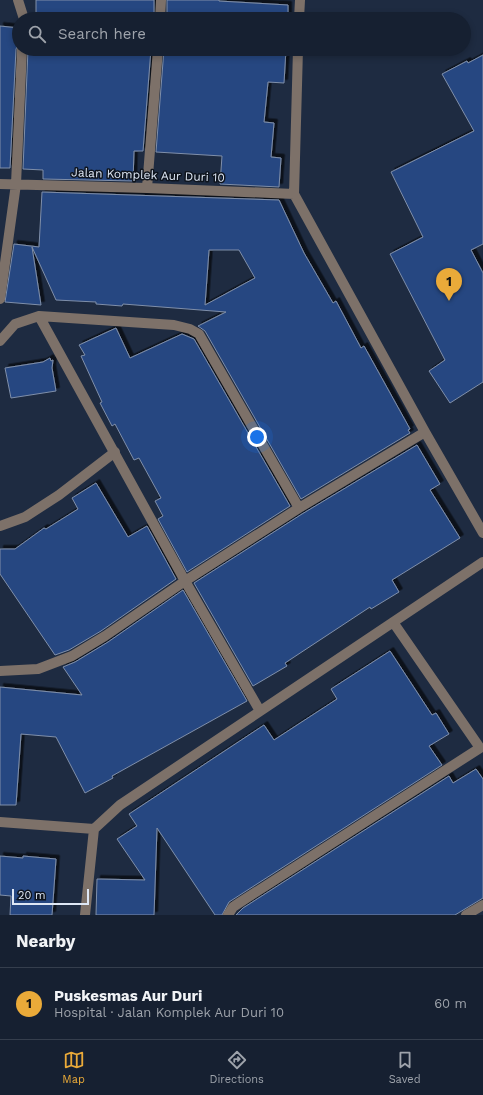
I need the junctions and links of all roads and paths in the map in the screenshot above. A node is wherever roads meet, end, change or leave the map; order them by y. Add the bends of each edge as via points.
1 (18, 0) edge
2 (161, 0) edge
3 (300, 0) edge
4 (22, 12) edge
5 (160, 12) edge
6 (299, 12) edge
7 (22, 56) edge
8 (157, 56) edge
9 (298, 56) edge
10 (0, 184) edge
11 (16, 184) junction
12 (146, 188) junction
13 (294, 194) junction
14 (0, 298) edge
15 (39, 316) junction
16 (0, 340) edge
17 (425, 432) junction
18 (115, 452) junction
19 (299, 508) junction
20 (0, 526) edge
21 (483, 533) edge
22 (483, 562) edge
23 (185, 581) junction
24 (393, 622) junction
25 (0, 672) edge
26 (260, 712) junction
27 (482, 749) edge
28 (0, 822) edge
29 (94, 829) junction
30 (483, 904) edge
31 (85, 915) edge
32 (228, 915) edge
33 (466, 915) edge

1 - 4 street
2 - 5 street
3 - 6 street
7 - 11 street
8 - 12 street
9 - 13 street
10 - 11 street, Jalan Komplek Aur Duri 10
11 - 12 street, Jalan Komplek Aur Duri 10
11 - 14 street
12 - 13 street, Jalan Komplek Aur Duri 10
13 - 17 street
15 - 16 street via 15,324
15 - 18 street
15 - 19 street via 174,325 199,334
17 - 19 street
17 - 21 street
18 - 20 street via 59,495 25,517
18 - 23 street
19 - 23 street
22 - 24 street
23 - 25 street via 72,656 38,669
23 - 26 street
24 - 26 street
24 - 27 street
26 - 29 street via 120,805
27 - 32 street via 239,903
28 - 29 street
29 - 31 street
30 - 33 street

